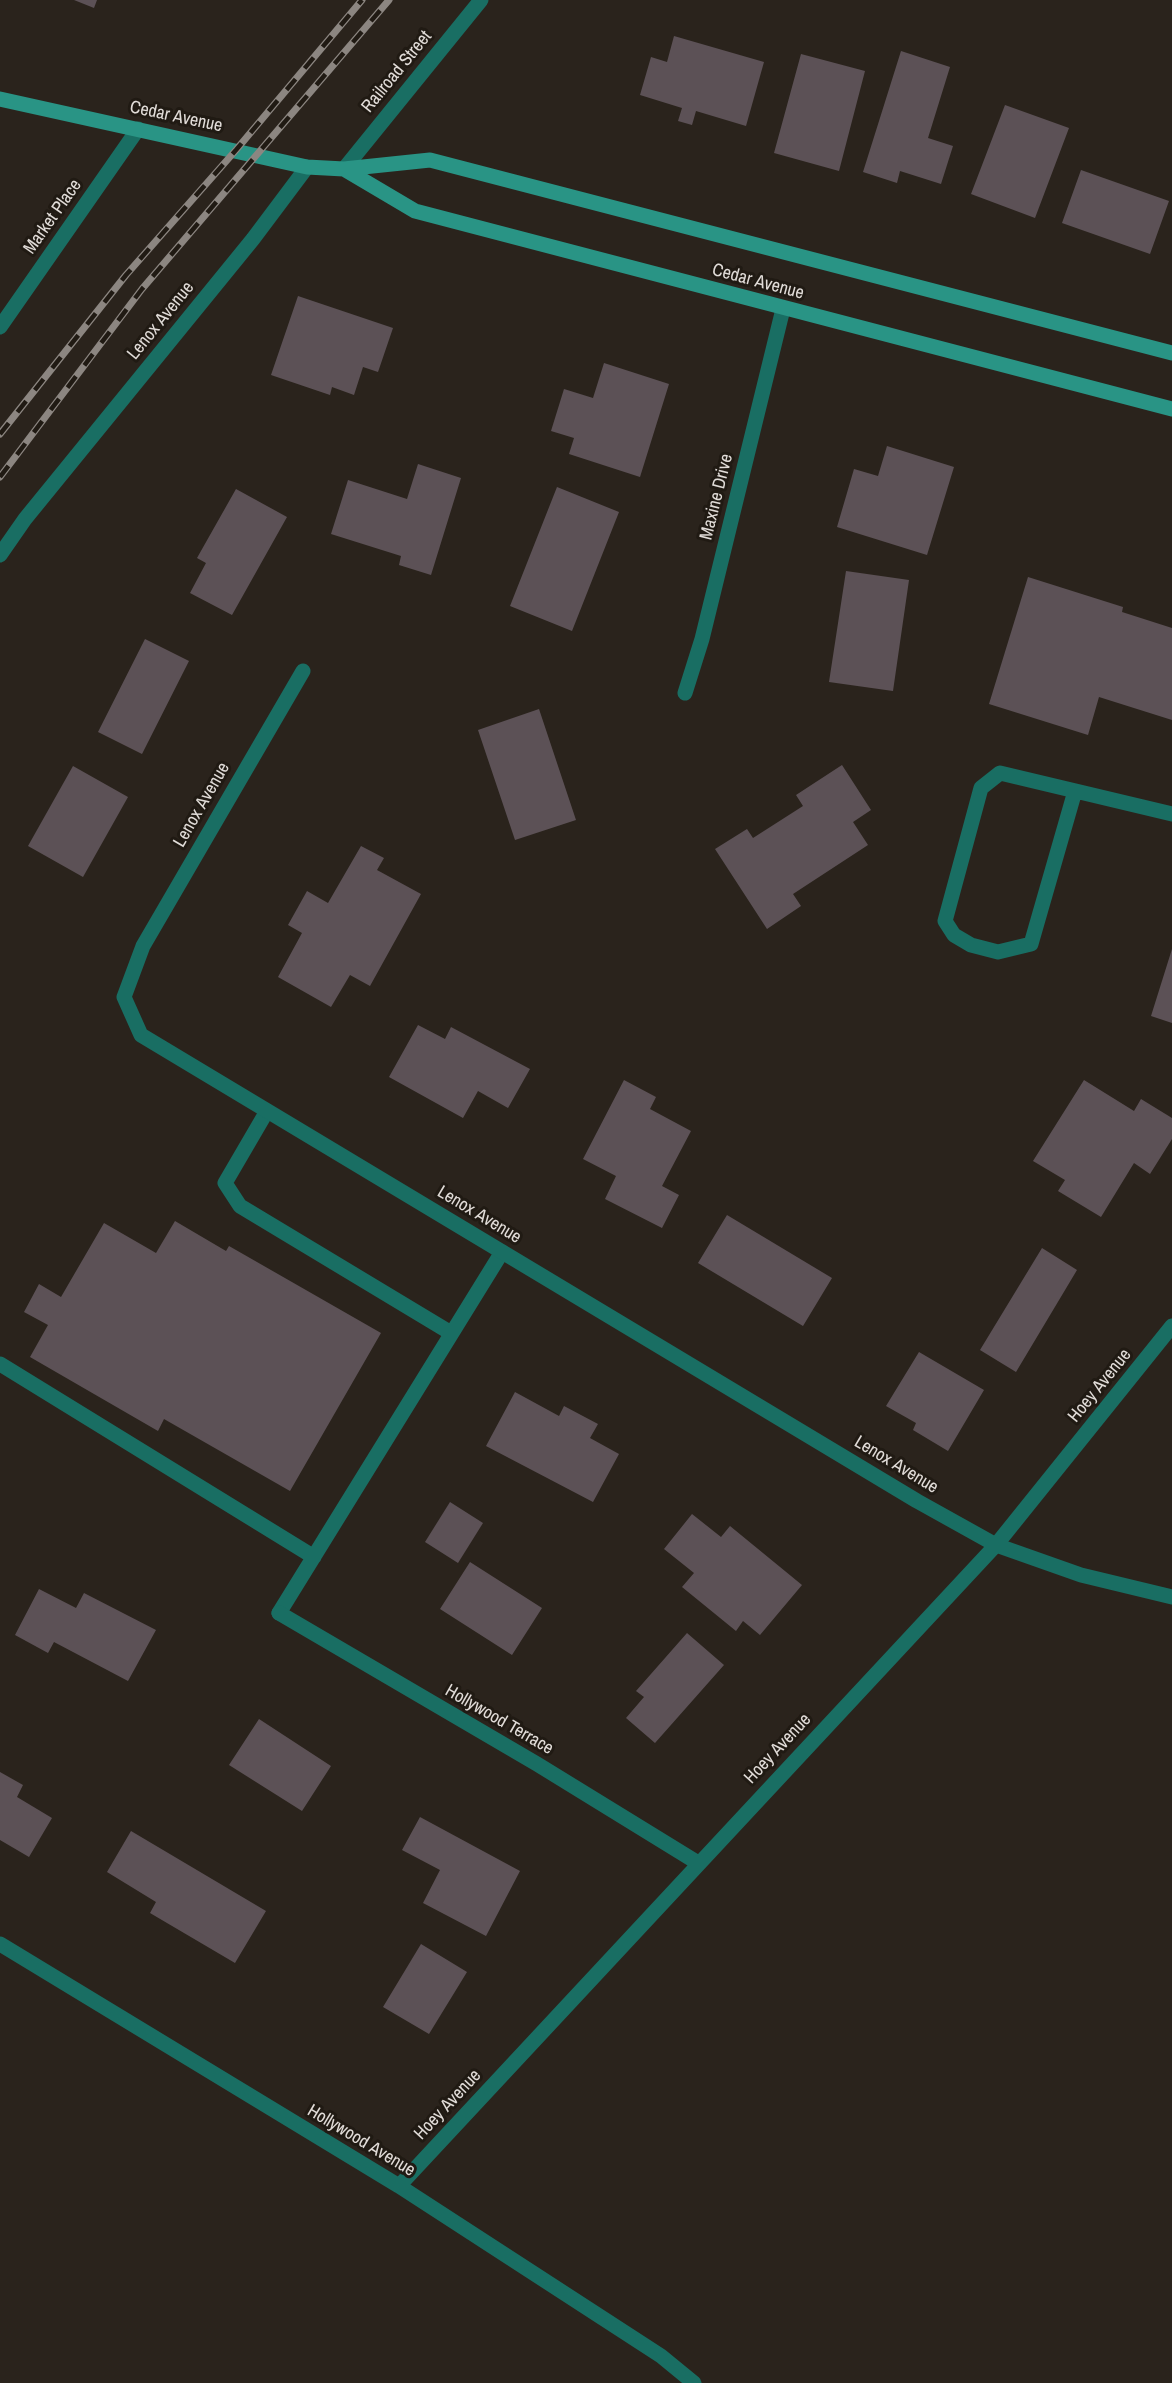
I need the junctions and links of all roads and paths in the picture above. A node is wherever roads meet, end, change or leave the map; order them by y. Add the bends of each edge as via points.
1 (481, 0) edge
2 (0, 99) edge
3 (138, 129) junction
4 (307, 168) junction
5 (344, 169) junction
6 (783, 309) junction
7 (0, 327) edge
8 (1172, 353) edge
9 (1172, 409) edge
10 (0, 555) edge
11 (303, 671) dead end
12 (685, 693) dead end
13 (1074, 792) junction
14 (1172, 814) edge
15 (267, 1111) junction
16 (502, 1252) junction
17 (1172, 1326) edge
18 (451, 1333) junction
19 (0, 1364) edge
20 (996, 1545) junction
21 (314, 1557) junction
22 (1172, 1597) edge
23 (698, 1863) junction
24 (0, 1944) edge
25 (399, 2186) junction
26 (694, 2383) edge

1 - 5 street, Railroad Street
2 - 3 main road, Cedar Avenue
3 - 4 main road, Cedar Avenue
3 - 7 street, Market Place
4 - 5 main road, Cedar Avenue
4 - 10 street, Lenox Avenue
5 - 6 main road, Cedar Avenue via 415,211
5 - 8 main road, Cedar Avenue via 430,160
6 - 9 main road, Cedar Avenue
6 - 12 street, Maxine Drive via 702,639
11 - 15 street, Lenox Avenue via 143,946 124,997 141,1035
13 - 13 street via 1000,773 981,788 945,921 954,935 971,945 998,952 1031,944
13 - 14 street
15 - 16 street, Lenox Avenue
15 - 18 street via 225,1183 240,1206
16 - 18 street
16 - 20 street, Lenox Avenue
17 - 20 street, Hoey Avenue
18 - 21 street
19 - 21 street
20 - 22 street, Lenox Avenue via 1081,1575
20 - 23 street, Hoey Avenue
21 - 23 street, Hollywood Terrace via 279,1613
23 - 25 street, Hoey Avenue
24 - 25 street, Hollywood Avenue
25 - 26 street, Hollywood Avenue via 661,2356

